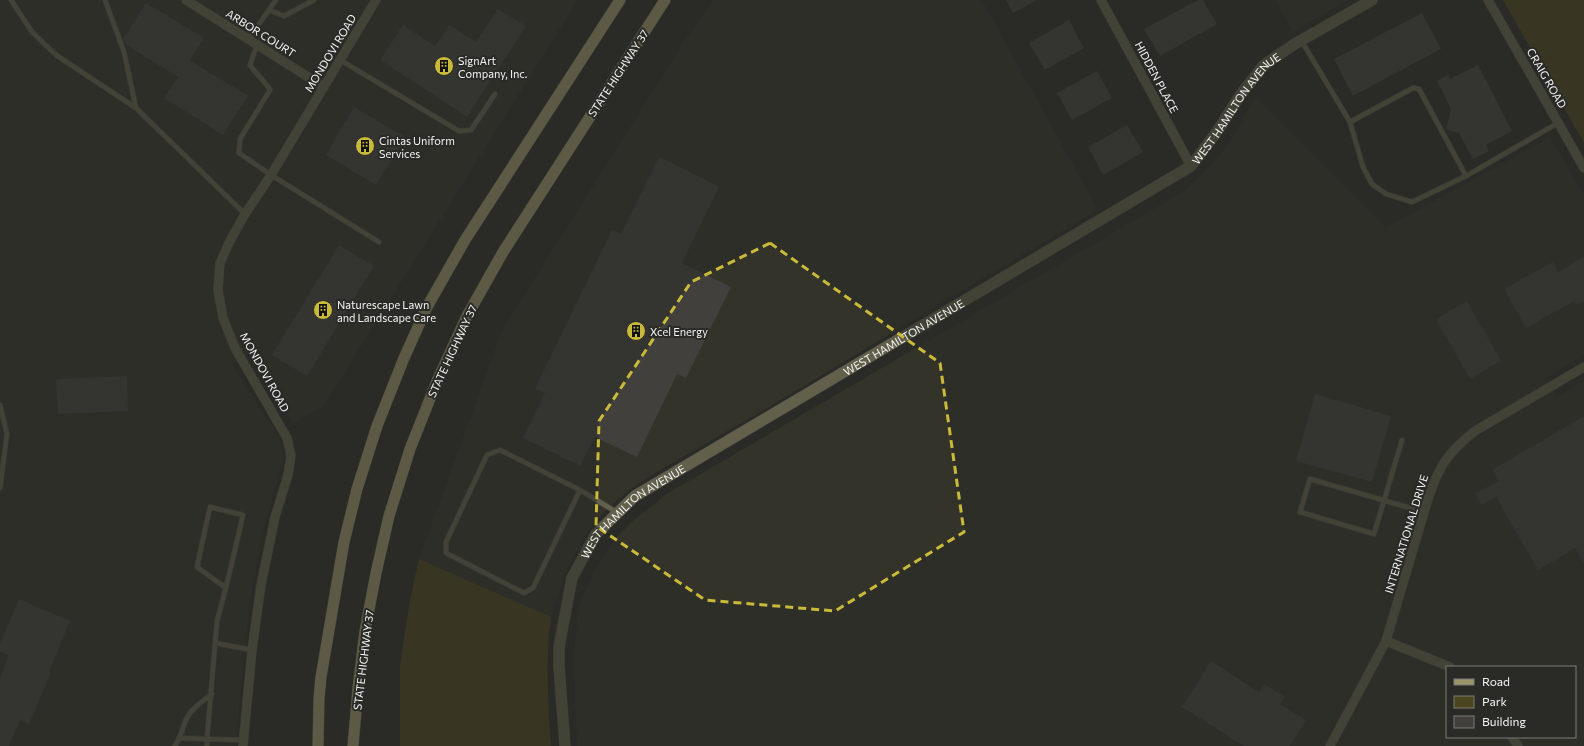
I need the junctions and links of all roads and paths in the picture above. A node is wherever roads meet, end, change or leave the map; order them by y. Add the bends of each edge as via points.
1 (11, 0) edge
2 (105, 0) edge
3 (186, 0) edge
4 (276, 0) edge
5 (314, 0) edge
6 (376, 0) edge
7 (620, 0) edge
8 (665, 0) edge
9 (1101, 0) edge
10 (1372, 0) edge
11 (1488, 0) edge
12 (270, 10) junction
13 (248, 39) junction
14 (1301, 40) junction
15 (257, 45) junction
16 (340, 60) junction
17 (324, 87) junction
18 (495, 94) dead end
19 (136, 108) junction
20 (1350, 122) junction
21 (1558, 123) junction
22 (1191, 166) junction
23 (1584, 168) edge
24 (271, 175) junction
25 (1466, 176) junction
26 (245, 214) junction
27 (379, 242) dead end
28 (1584, 367) edge
29 (0, 405) edge
30 (1402, 440) dead end
31 (0, 488) edge
32 (580, 490) junction
33 (1385, 499) junction
34 (1424, 512) junction
35 (618, 513) junction
36 (226, 588) junction
37 (1386, 641) junction
38 (215, 643) junction
39 (252, 650) junction
40 (1448, 666) edge
41 (212, 694) junction
42 (180, 738) junction
43 (207, 739) junction
44 (243, 743) edge
45 (175, 746) edge
46 (207, 746) edge
47 (318, 746) edge
48 (354, 746) edge
49 (564, 746) edge
50 (1330, 746) edge

1 - 19 lane via 32,32 56,55
2 - 19 lane via 124,52
3 - 13 street, ARBOR COURT
4 - 12 lane
5 - 12 lane via 284,16
6 - 16 street, MONDOVI ROAD
7 - 47 main road via 465,240 427,307 390,392 357,490 344,542 321,684
8 - 48 main road, STATE HIGHWAY 37 via 503,252 467,316 437,381 410,450 380,552 365,631
9 - 22 street, HIDDEN PLACE
10 - 14 street, WEST HAMILTON AVENUE
11 - 21 street, CRAIG ROAD
12 - 13 lane
13 - 15 street, ARBOR COURT
14 - 20 lane
14 - 22 street, WEST HAMILTON AVENUE via 1264,65
15 - 17 street, ARBOR COURT
15 - 24 lane via 250,65 270,90 240,139 239,154
16 - 17 street, MONDOVI ROAD
16 - 18 lane via 459,132 471,130
17 - 24 street, MONDOVI ROAD
19 - 26 lane
20 - 25 lane via 1363,167 1372,184 1386,194 1412,202
20 - 25 lane via 1413,88 1419,89
21 - 23 street, CRAIG ROAD
21 - 25 lane
22 - 35 street, WEST HAMILTON AVENUE via 635,496
24 - 26 street, MONDOVI ROAD
24 - 27 lane
26 - 39 street, MONDOVI ROAD via 220,263 218,290 223,318 235,348 287,438 291,456 261,585
28 - 34 street, INTERNATIONAL DRIVE via 1492,420 1461,442 1440,468
29 - 31 lane via 7,434
30 - 33 lane
32 - 32 lane via 500,450 487,455 446,542 446,553 524,594 533,588
32 - 35 lane
33 - 33 lane via 1310,479 1300,512 1374,534
33 - 34 lane
34 - 37 street, INTERNATIONAL DRIVE
35 - 49 street, WEST HAMILTON AVENUE via 596,534 572,578 559,666
36 - 36 lane via 243,515 210,507 197,567
36 - 38 lane via 217,621
37 - 40 street
37 - 50 street, INTERNATIONAL DRIVE
38 - 39 lane
38 - 41 lane
39 - 44 street, MONDOVI ROAD
41 - 42 lane via 197,705 186,720
41 - 43 lane
42 - 43 lane
42 - 45 lane
43 - 44 lane
43 - 46 lane

